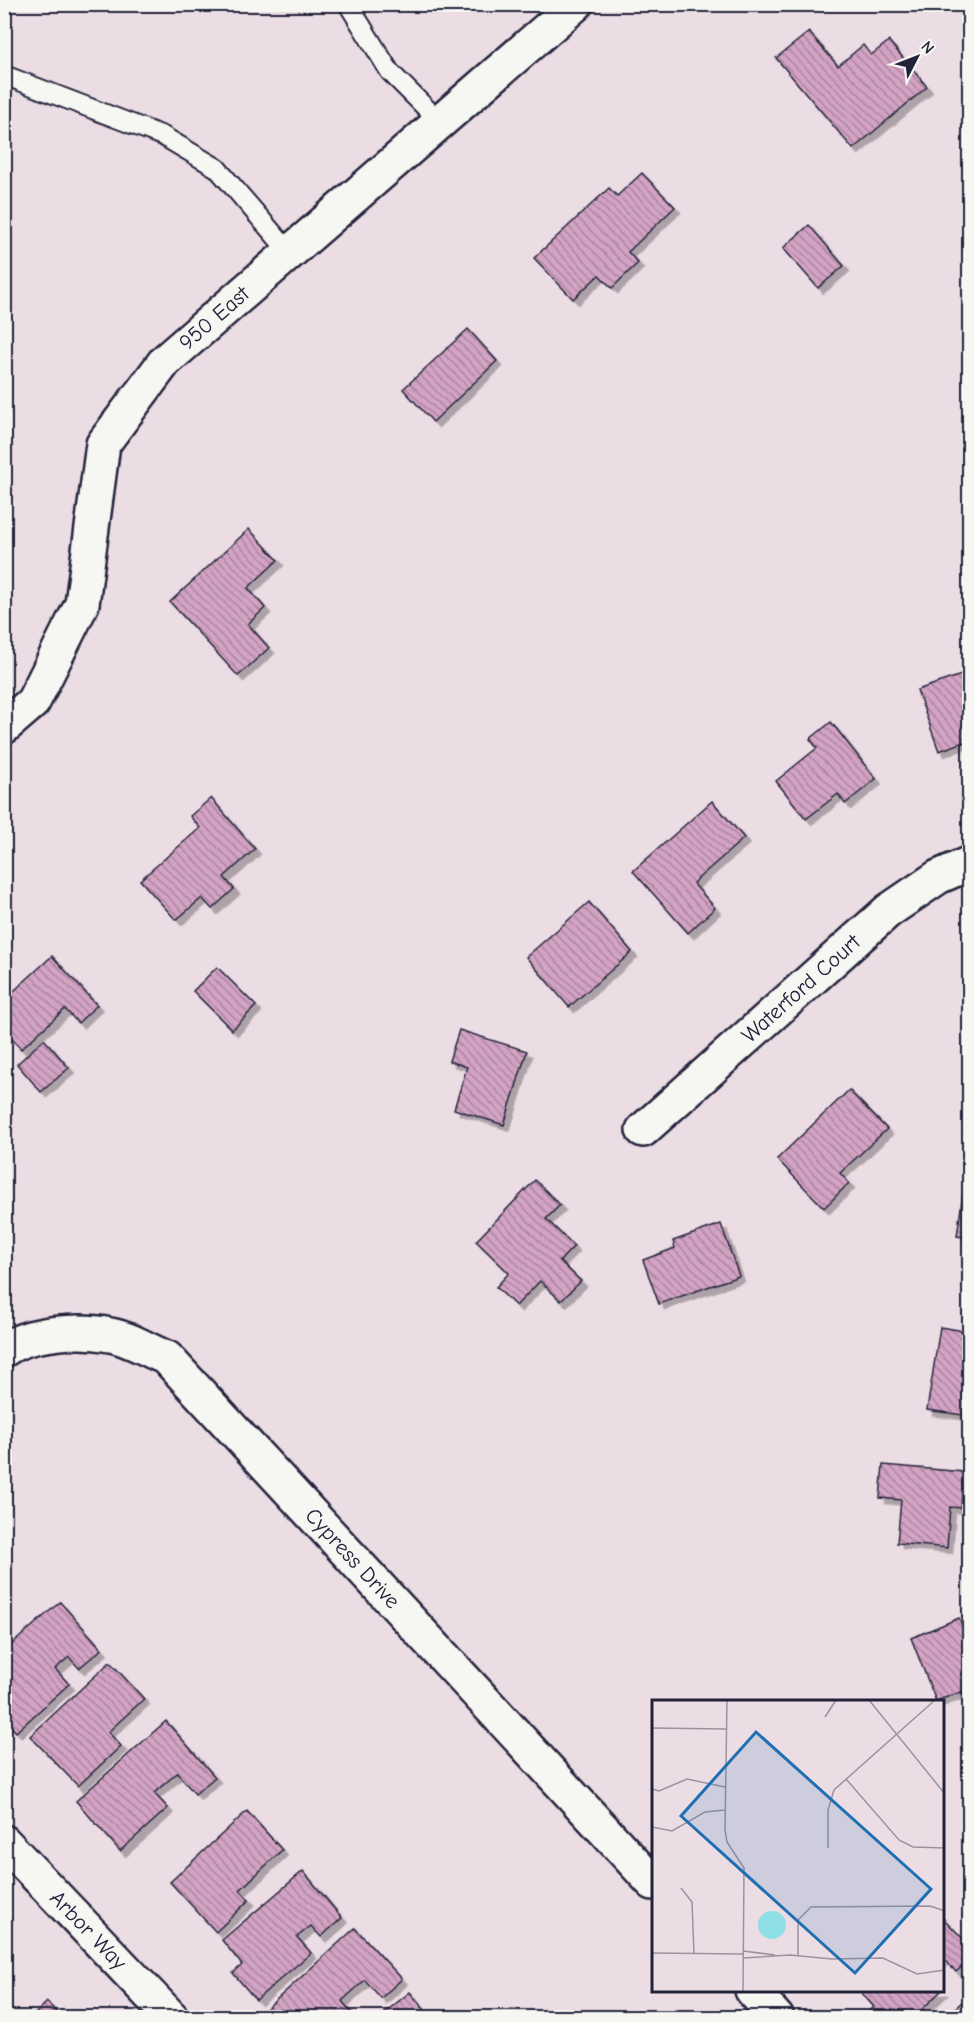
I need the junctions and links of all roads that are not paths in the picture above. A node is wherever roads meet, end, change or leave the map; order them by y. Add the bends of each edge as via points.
1 (348, 4) edge
2 (576, 4) edge
3 (4, 75) edge
4 (440, 122) junction
5 (290, 253) junction
6 (4, 727) edge
7 (969, 863) edge
8 (643, 1130) dead end
9 (4, 1350) edge
10 (4, 1842) edge
11 (652, 1882) edge
12 (754, 1992) edge
13 (172, 2018) edge
14 (777, 2018) edge

1 - 4 lane via 390,72
2 - 4 street, 950 East
3 - 5 lane via 163,136 217,168
4 - 5 street, 950 East
5 - 6 street, 950 East via 165,362 103,444 82,604 33,702
7 - 8 street, Waterford Court via 938,877 888,912
9 - 11 street, Cypress Drive via 52,1333 111,1335 167,1358
10 - 13 street, Arbor Way
12 - 14 street

